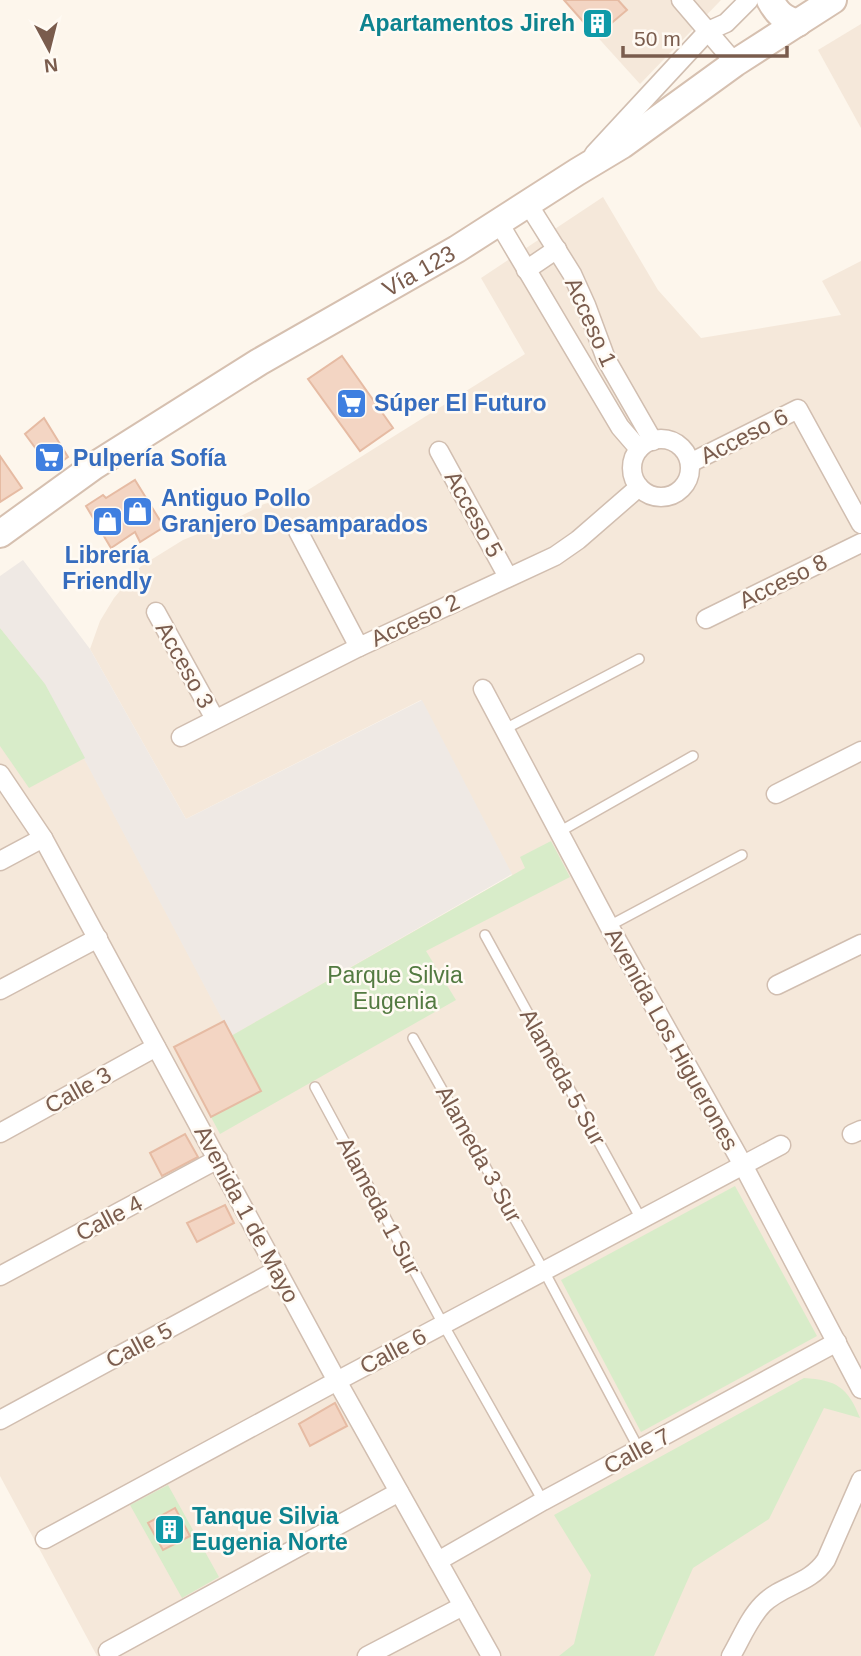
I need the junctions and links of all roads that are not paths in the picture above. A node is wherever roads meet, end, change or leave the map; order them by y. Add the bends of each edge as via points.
1 (681, 0) edge
2 (749, 0) edge
3 (770, 0) edge
4 (833, 0) edge
5 (798, 23) junction
6 (708, 31) junction
7 (735, 63) junction
8 (577, 172) junction
9 (528, 204) junction
10 (499, 223) junction
11 (557, 249) junction
12 (526, 270) junction
13 (606, 359) junction
14 (587, 373) junction
15 (646, 445) junction
16 (439, 451) dead end
17 (690, 463) junction
18 (639, 487) junction
19 (861, 524) edge
20 (298, 531) dead end
21 (0, 534) edge
22 (861, 543) edge
23 (508, 577) junction
24 (156, 612) dead end
25 (706, 619) dead end
26 (359, 647) junction
27 (639, 659) dead end
28 (483, 689) dead end
29 (215, 719) junction
30 (505, 729) junction
31 (181, 737) dead end
32 (861, 751) edge
33 (694, 756) dead end
34 (0, 774) edge
35 (776, 794) dead end
36 (559, 831) junction
37 (43, 838) junction
38 (742, 855) dead end
39 (0, 861) edge
40 (609, 926) junction
41 (485, 935) dead end
42 (97, 938) junction
43 (861, 944) edge
44 (776, 985) dead end
45 (0, 990) edge
46 (414, 1038) dead end
47 (156, 1047) junction
48 (315, 1087) dead end
49 (0, 1133) edge
50 (781, 1145) dead end
51 (218, 1159) junction
52 (743, 1165) junction
53 (641, 1219) junction
54 (277, 1270) junction
55 (544, 1271) junction
56 (0, 1276) edge
57 (443, 1324) junction
58 (837, 1342) junction
59 (337, 1381) junction
60 (861, 1389) edge
61 (0, 1420) edge
62 (639, 1449) junction
63 (861, 1480) edge
64 (399, 1492) junction
65 (543, 1501) junction
66 (45, 1539) dead end
67 (438, 1561) junction
68 (463, 1606) junction
69 (108, 1651) dead end
70 (367, 1656) edge
71 (491, 1656) edge
72 (731, 1656) edge

1 - 6 street
2 - 6 street via 726,23
3 - 5 main road via 777,12
4 - 5 main road, Vía 123
5 - 7 main road, Vía 123
6 - 7 street
6 - 8 street
7 - 8 main road, Vía 123
8 - 9 main road, Vía 123
9 - 10 main road, Vía 123
9 - 11 street, Acceso 1
10 - 12 street, Acceso 1
10 - 21 main road, Vía 123 via 247,369 94,466
11 - 12 street
11 - 13 street, Acceso 1 via 586,305
12 - 14 street, Acceso 1
13 - 14 street
13 - 15 street, Acceso 1
14 - 15 street, Acceso 1 via 620,427
15 - 17 street via 672,442 687,454
15 - 18 street via 632,464
16 - 23 street, Acceso 5
17 - 18 street via 687,482 673,495 655,497
17 - 19 street, Acceso 6 via 798,409
18 - 23 street, Acceso 2 via 555,556
20 - 26 street
22 - 25 street, Acceso 8
23 - 26 street, Acceso 2
24 - 29 street, Acceso 3
26 - 29 street, Acceso 2
27 - 30 lane
28 - 30 street, Avenida Los Higuerones
29 - 31 street, Acceso 2
30 - 36 street, Avenida Los Higuerones
32 - 35 street
33 - 36 lane
34 - 37 street, Avenida 1 de Mayo
36 - 40 street, Avenida Los Higuerones
37 - 39 street
37 - 42 street, Avenida 1 de Mayo
38 - 40 lane
40 - 52 street, Avenida Los Higuerones
41 - 53 lane, Alameda 5 Sur
42 - 45 street
42 - 47 street, Avenida 1 de Mayo
43 - 44 street
46 - 55 lane, Alameda 3 Sur
47 - 49 street, Calle 3
47 - 51 street, Avenida 1 de Mayo
48 - 57 lane, Alameda 1 Sur
50 - 52 street, Calle 6
51 - 54 street, Avenida 1 de Mayo
51 - 56 street, Calle 4
52 - 53 street, Calle 6
52 - 58 street, Avenida Los Higuerones
53 - 55 street, Calle 6
54 - 59 street, Avenida 1 de Mayo
54 - 61 street, Calle 5
55 - 57 street, Calle 6
55 - 62 lane, Alameda 3 Sur
57 - 59 street, Calle 6
57 - 65 lane, Alameda 1 Sur
58 - 60 street, Avenida Los Higuerones
58 - 62 street, Calle 7
59 - 64 street, Avenida 1 de Mayo
59 - 66 street, Calle 6
62 - 65 street, Calle 7
63 - 72 street via 818,1571 764,1603
64 - 67 street, Avenida 1 de Mayo
64 - 69 street
65 - 67 street, Calle 7
67 - 68 street, Avenida 1 de Mayo
68 - 70 street
68 - 71 street, Avenida 1 de Mayo

